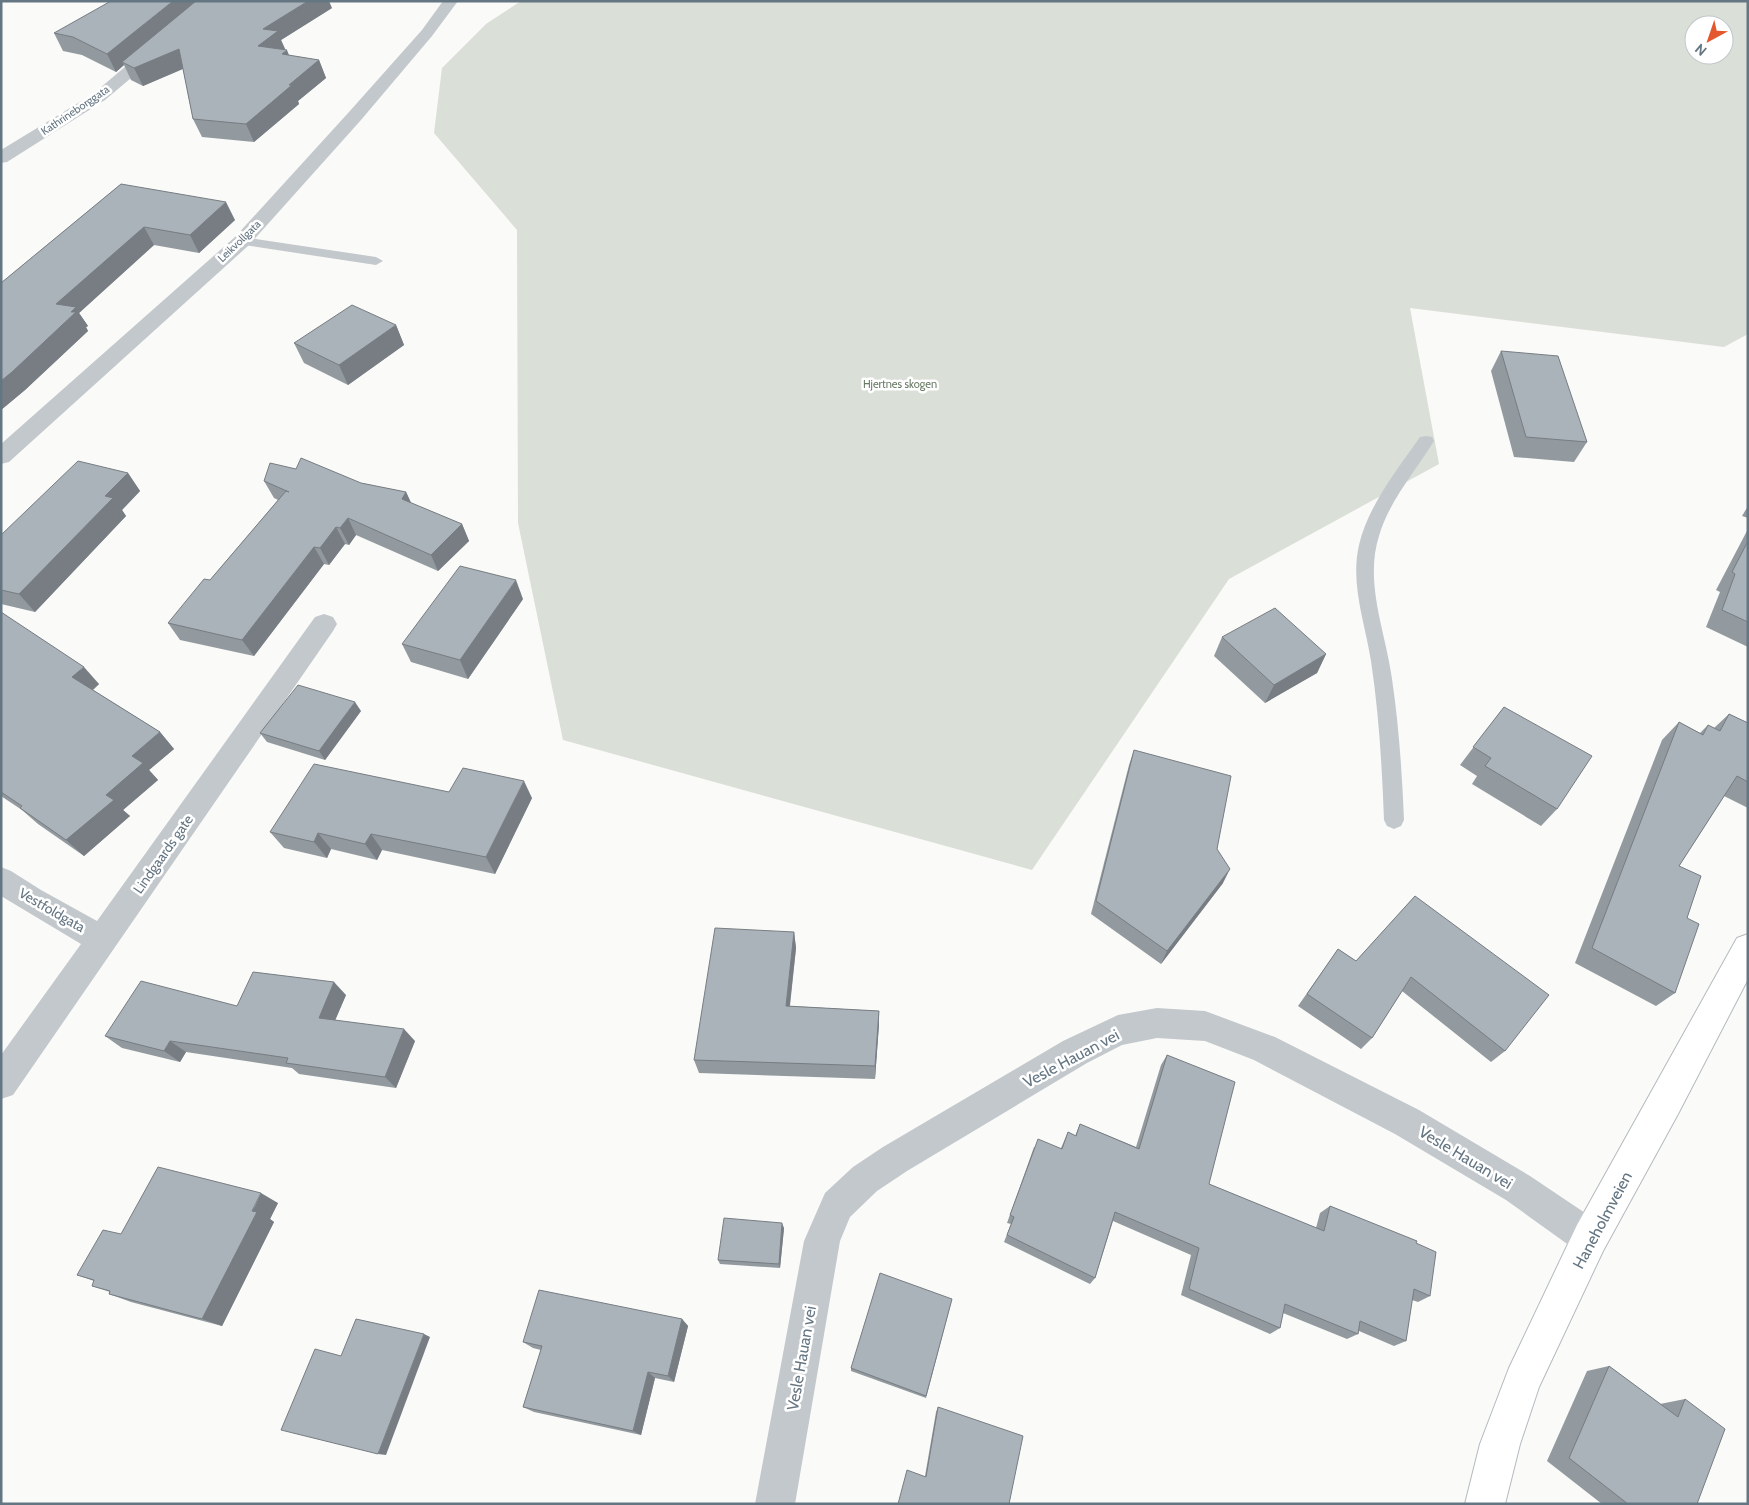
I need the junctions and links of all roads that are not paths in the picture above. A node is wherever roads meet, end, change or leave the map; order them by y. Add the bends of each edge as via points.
1 (215, 1) edge
2 (451, 1) edge
3 (1, 158) edge
4 (242, 241) junction
5 (376, 261) dead end
6 (1426, 441) dead end
7 (1, 457) edge
8 (324, 624) dead end
9 (1394, 820) dead end
10 (1, 880) edge
11 (103, 940) junction
12 (1748, 948) edge
13 (1, 1083) edge
14 (1590, 1238) junction
15 (775, 1504) edge
16 (1485, 1504) edge

1 - 3 street, Kathrineborggata via 99,97
2 - 4 street, Leikvollgata via 355,116
4 - 5 lane
4 - 7 street, Leikvollgata
6 - 9 lane via 1373,527 1365,568 1380,660
8 - 11 street, Lindgaards gate
10 - 11 street, Vestfoldgata
11 - 13 street, Lindgaards gate
12 - 14 main road, Haneholmveien
14 - 15 street, Vesle Hauan vei via 1518,1188 1407,1122 1264,1048 1205,1026 1156,1023 1118,1030 895,1159 865,1179 837,1204 822,1241
14 - 16 main road, Haneholmveien via 1522,1381 1500,1444

